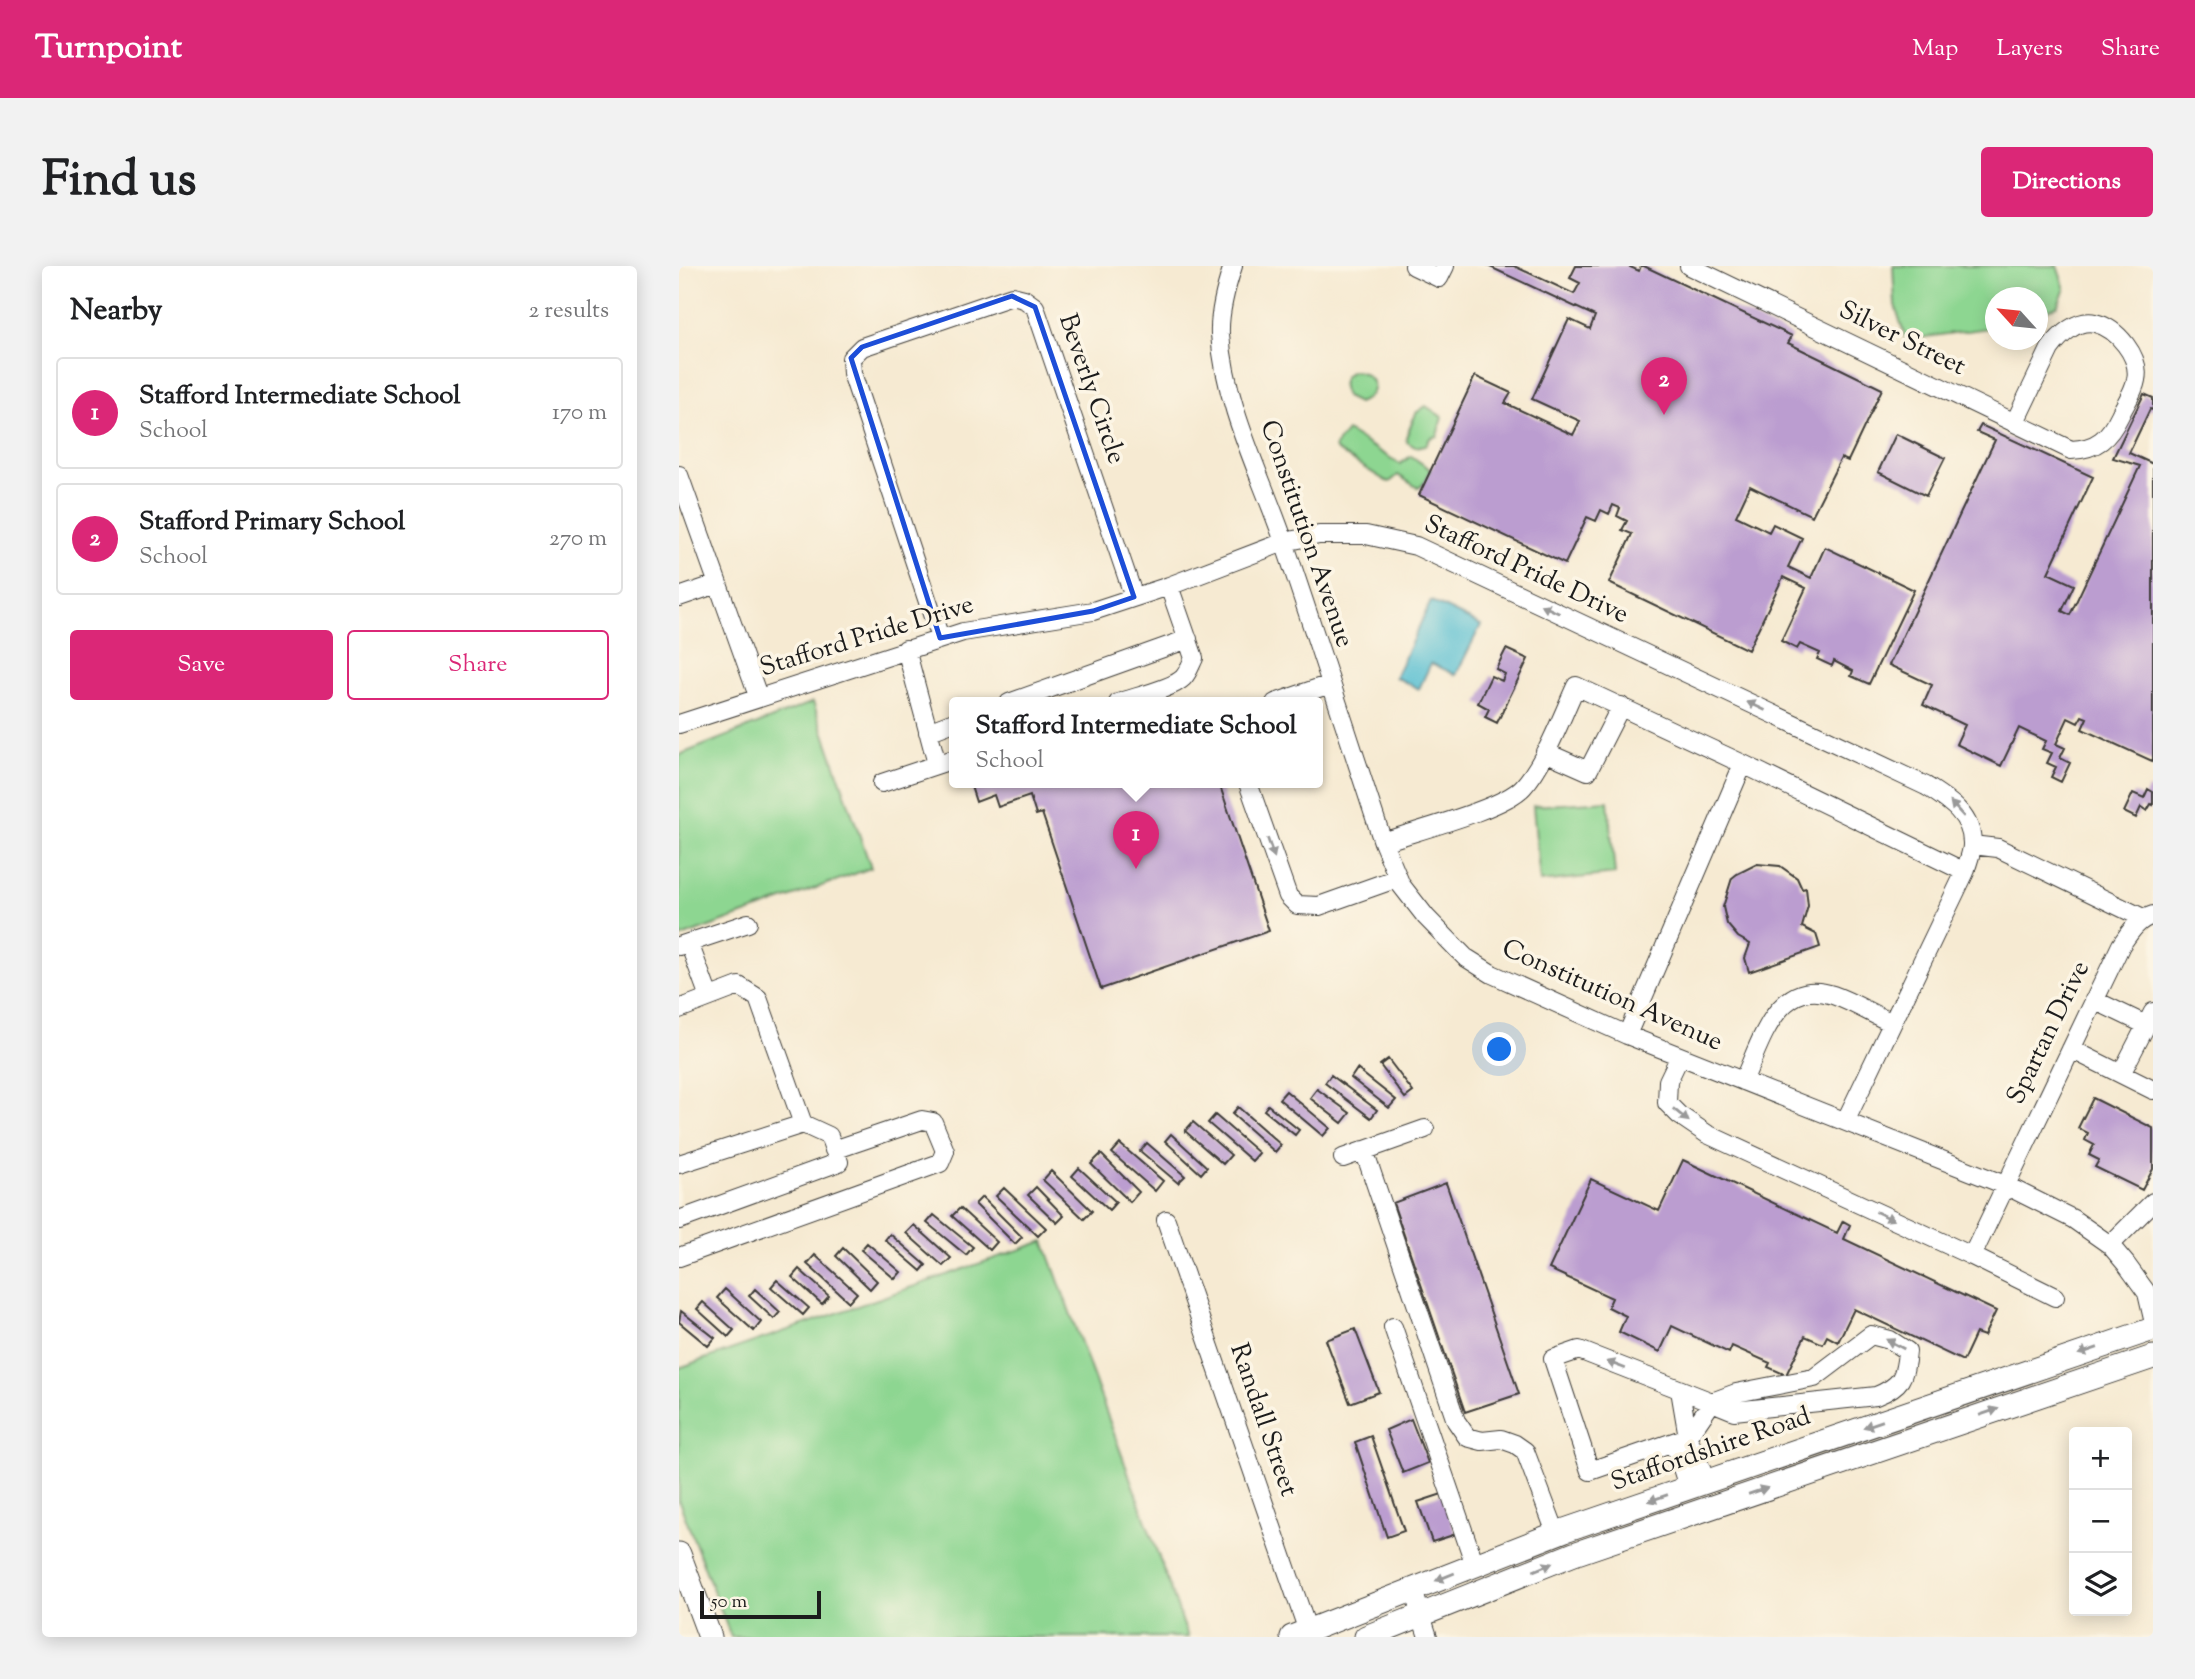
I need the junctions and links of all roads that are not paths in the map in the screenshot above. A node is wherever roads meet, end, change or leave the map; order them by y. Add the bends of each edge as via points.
1 (1233, 266) edge
2 (1414, 266) edge
3 (1445, 266) edge
4 (1689, 266) edge
5 (2015, 422) junction
6 (679, 475) edge
7 (1284, 542) junction
8 (717, 584) junction
9 (1169, 586) junction
10 (679, 597) edge
11 (1134, 597) junction
12 (940, 638) junction
13 (1188, 639) junction
14 (906, 649) junction
15 (1330, 684) junction
16 (758, 696) junction
17 (1026, 697) edge
18 (1135, 697) edge
19 (1292, 697) edge
20 (1621, 706) junction
21 (679, 724) edge
22 (949, 724) edge
23 (928, 732) junction
24 (1545, 751) junction
25 (946, 762) edge
26 (1743, 764) junction
27 (882, 783) dead end
28 (1250, 788) edge
29 (1383, 842) junction
30 (1972, 845) junction
31 (1965, 872) junction
32 (1398, 878) junction
33 (2148, 917) edge
34 (748, 923) dead end
35 (684, 945) edge
36 (709, 997) junction
37 (2094, 1000) junction
38 (679, 1009) edge
39 (2150, 1018) edge
40 (1892, 1023) junction
41 (1627, 1035) junction
42 (2071, 1049) junction
43 (1680, 1056) junction
44 (2122, 1074) junction
45 (1743, 1081) junction
46 (2153, 1090) edge
47 (1846, 1120) junction
48 (803, 1124) junction
49 (1425, 1129) dead end
50 (834, 1150) junction
51 (1364, 1150) junction
52 (1343, 1158) dead end
53 (679, 1164) edge
54 (2005, 1185) junction
55 (2153, 1202) edge
56 (679, 1220) edge
57 (1166, 1220) dead end
58 (2110, 1245) junction
59 (1972, 1256) junction
60 (679, 1257) edge
61 (2055, 1297) dead end
62 (2153, 1319) edge
63 (1393, 1327) dead end
64 (2153, 1329) edge
65 (2153, 1357) edge
66 (1680, 1390) junction
67 (1712, 1402) junction
68 (1681, 1440) junction
69 (1697, 1484) junction
70 (1556, 1533) junction
71 (679, 1554) edge
72 (1475, 1565) junction
73 (1413, 1590) junction
74 (1425, 1626) edge
75 (1303, 1635) edge
76 (710, 1637) edge
77 (1366, 1637) edge

1 - 7 street, Constitution Avenue via 1220,332 1226,370 1235,410
2 - 3 street via 1439,278
4 - 5 street, Silver Street
5 - 5 street, Silver Street via 2058,338 2081,324 2094,323 2123,340 2136,368 2136,380 2109,436 2097,445 2071,450
6 - 8 street
7 - 9 street, Stafford Pride Drive
7 - 15 street, Constitution Avenue
30 -> 7 street, Stafford Pride Drive via 1968,822 1954,803 1926,786 1416,546 1366,535 1319,535
8 - 10 street
8 - 16 street
9 - 11 street, Stafford Pride Drive
9 - 13 street
11 - 12 street, Stafford Pride Drive via 1093,611
11 - 12 street, Beverly Circle via 1035,307 1013,296 862,347 851,358 852,373
12 - 14 street, Stafford Pride Drive
13 - 17 street
13 - 18 street via 1193,658 1183,678
14 - 16 street, Stafford Pride Drive
14 - 23 street
15 - 19 street
15 - 29 street, Constitution Avenue
16 - 21 street, Stafford Pride Drive
20 - 24 street via 1588,771
20 - 24 street via 1576,686
20 - 26 street
22 - 23 street
23 - 25 street
24 - 29 street via 1524,786 1512,796
25 - 27 street
26 - 31 street
26 - 41 street
28 -> 32 street via 1289,896 1297,905 1319,906
29 - 32 street, Constitution Avenue
30 - 31 street
30 - 33 street via 1998,848
31 - 40 street
32 - 41 street, Constitution Avenue via 1426,917 1465,957 1492,974
33 - 37 street, Spartan Drive via 2132,928
34 - 35 street
35 - 36 street
36 - 38 street
36 - 48 street via 739,986 758,998
37 - 39 street
37 - 42 street, Spartan Drive
39 - 44 street
40 - 45 street via 1832,994 1792,997 1775,1012
40 - 47 street
41 - 43 street, Constitution Avenue
42 - 44 street
42 - 54 street, Spartan Drive
43 - 45 street, Constitution Avenue
43 -> 59 street via 1668,1081 1667,1102 1679,1115 1707,1134
44 - 46 street
45 - 47 street, Constitution Avenue
47 - 54 street, Constitution Avenue
48 - 50 street via 829,1136
48 - 53 street
49 - 51 street
50 - 56 street via 839,1162
50 - 60 street via 922,1121 933,1122 945,1152 940,1163
51 - 52 street
51 - 70 street via 1456,1422 1467,1437 1501,1439 1525,1451
54 - 58 street, Constitution Avenue via 2073,1219
54 - 59 street, Spartan Drive
55 - 58 street
57 - 75 street, Randall Street
58 - 62 street, Constitution Avenue via 2147,1293
59 - 61 street
63 - 72 street
64 -> 69 main road, Staffordshire Road
74 -> 65 main road, Staffordshire Road via 1574,1554
66 - 67 street
66 - 68 street
66 -> 68 street via 1579,1350 1553,1359 1590,1471
67 -> 67 street via 1734,1411 1876,1396 1893,1389 1905,1370 1907,1351 1871,1335 1814,1378
67 - 68 street
68 - 69 street
69 -> 70 main road, Staffordshire Road
70 - 72 main road, Staffordshire Road
71 - 76 main road
72 -> 73 main road, Staffordshire Road
73 - 74 street
73 - 75 main road, Staffordshire Road
74 - 77 main road, Staffordshire Road

